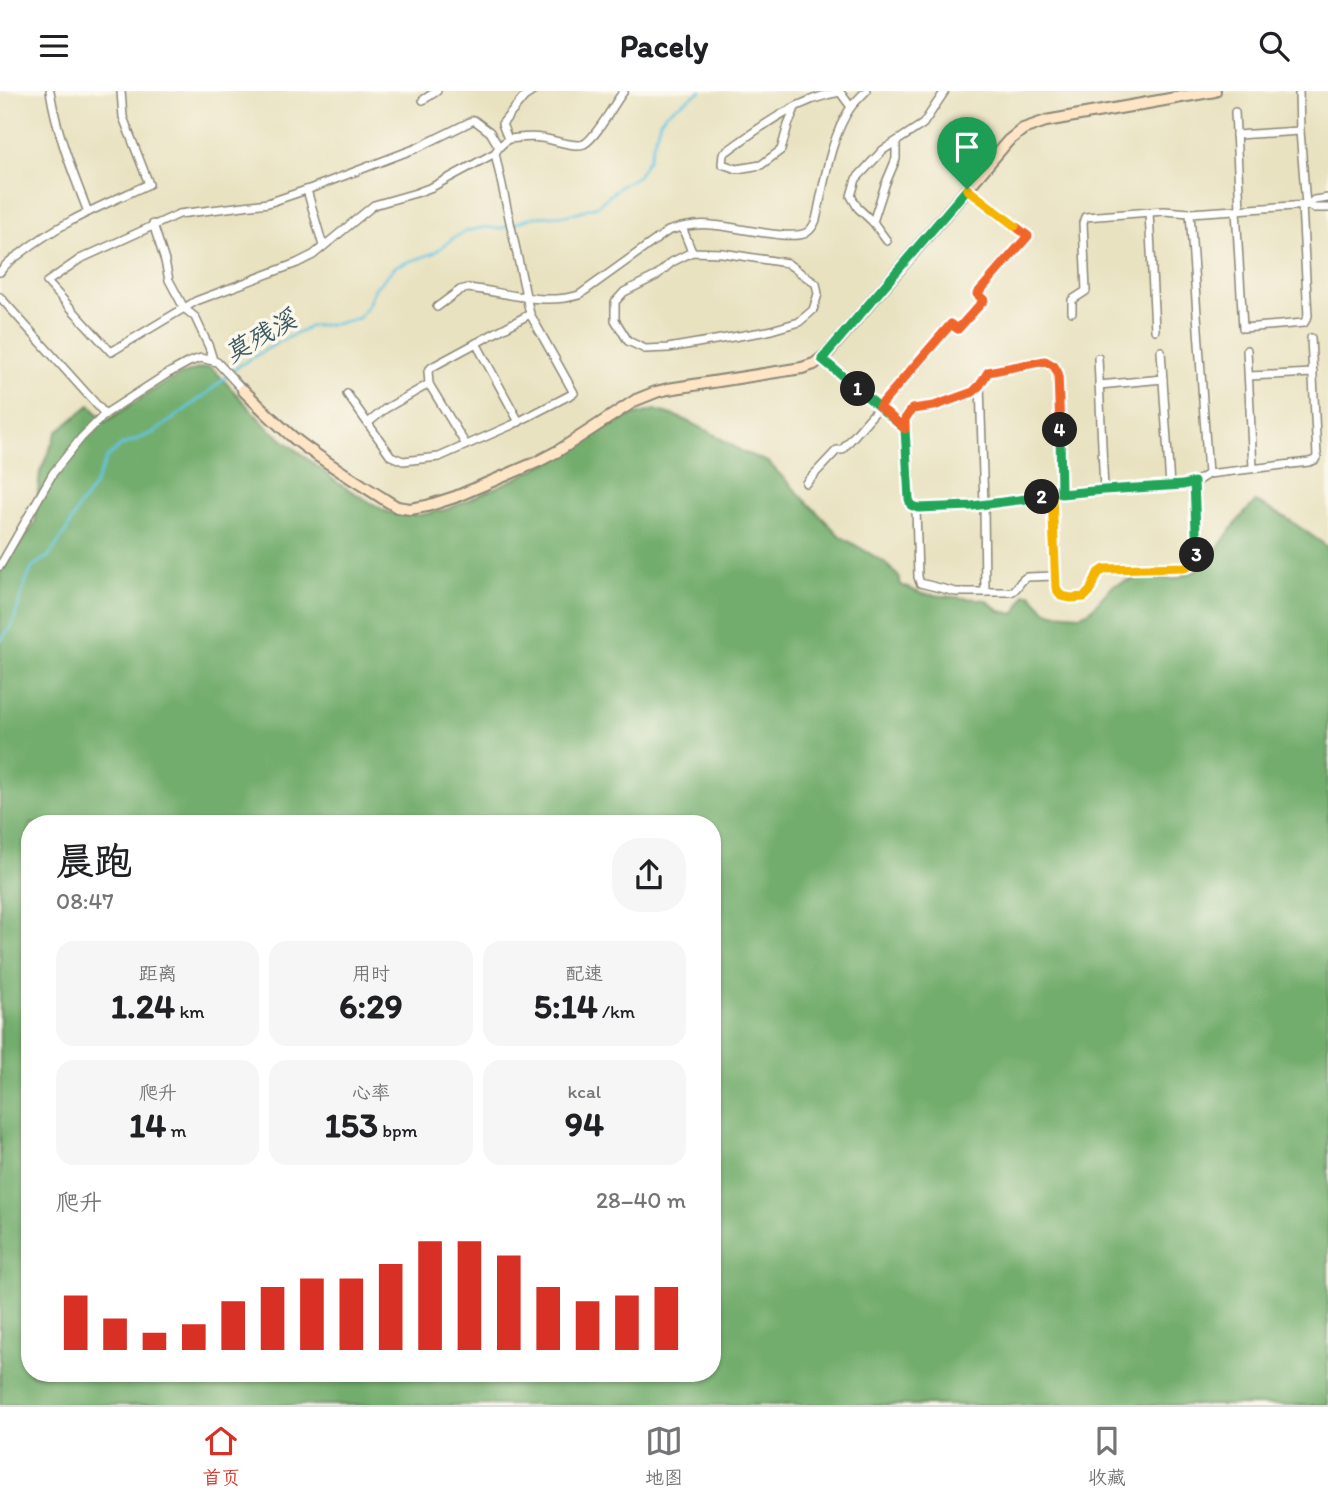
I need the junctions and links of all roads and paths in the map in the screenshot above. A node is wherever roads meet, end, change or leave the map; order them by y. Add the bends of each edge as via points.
1 (50, 91) edge
2 (121, 91) edge
3 (437, 91) edge
4 (533, 91) edge
5 (624, 91) edge
6 (866, 91) edge
7 (945, 91) edge
8 (1214, 91) edge
9 (1299, 91) edge
10 (423, 100) dead end
11 (851, 107) junction
12 (795, 108) junction
13 (1235, 112) dead end
14 (502, 124) junction
15 (1300, 131) junction
16 (490, 132) junction
17 (1236, 135) junction
18 (509, 139) junction
19 (896, 142) junction
20 (497, 150) junction
21 (967, 189) junction
22 (307, 190) junction
23 (1328, 198) edge
24 (1305, 205) junction
25 (1328, 208) edge
26 (1238, 209) junction
27 (88, 212) junction
28 (1149, 212) junction
29 (1190, 213) junction
30 (873, 222) junction
31 (153, 224) junction
32 (682, 227) junction
33 (887, 241) dead end
34 (323, 246) junction
35 (692, 252) junction
36 (0, 272) edge
37 (0, 297) edge
38 (528, 297) junction
39 (437, 307) dead end
40 (184, 308) junction
41 (1072, 312) dead end
42 (530, 314) junction
43 (1155, 330) dead end
44 (1311, 338) dead end
45 (476, 343) junction
46 (1247, 350) dead end
47 (1161, 351) dead end
48 (1098, 358) dead end
49 (822, 359) junction
50 (215, 361) junction
51 (1313, 373) junction
52 (1249, 376) junction
53 (1163, 379) junction
54 (429, 384) junction
55 (980, 385) junction
56 (1099, 385) junction
57 (243, 390) joint
58 (347, 394) dead end
59 (879, 407) junction
60 (105, 414) junction
61 (519, 422) junction
62 (368, 423) junction
63 (905, 429) junction
64 (466, 445) junction
65 (1253, 468) junction
66 (1208, 474) junction
67 (1194, 482) junction
68 (806, 483) dead end
69 (1170, 486) junction
70 (1104, 490) junction
71 (1057, 495) junction
72 (984, 505) junction
73 (916, 508) junction
74 (0, 566) edge
75 (1055, 576) junction
76 (985, 592) junction

1 - 27 street via 64,151
2 - 27 street via 123,117 149,184
3 - 10 street
4 - 14 street
5 - 18 street via 583,145 541,138
6 - 11 street
7 - 19 street via 923,124
8 - 21 street via 1030,125 1008,141
9 - 15 street
11 - 12 street via 840,92
11 - 32 street via 831,150 816,220 806,233 785,235 709,224
12 - 12 street via 723,154 722,164 737,169 761,165 781,150
13 - 17 street
14 - 16 street
14 - 18 street
15 - 17 street
15 - 24 street
16 - 20 street
16 - 22 street via 474,120 417,148
17 - 26 street
18 - 20 street
19 - 30 street via 896,159
19 - 30 street via 856,179 850,196
20 - 34 street via 432,187 374,205
20 - 38 street
21 - 49 street
21 - 59 street via 1028,236 977,294 984,300 958,329 951,324
22 - 31 street via 268,203 179,214
22 - 34 street
23 - 24 street
24 - 25 street
24 - 26 street
24 - 26 street via 1308,316 1304,323 1243,328
26 - 29 street
27 - 36 street via 61,225
28 - 29 street
28 - 41 street via 1085,217 1086,292 1073,298
28 - 43 street
29 - 66 street
30 - 33 street
31 - 40 street via 169,280
31 - 40 street via 80,259 47,282 111,352
32 - 35 street
32 - 38 street via 668,230 579,295
34 - 40 street via 297,263
35 - 35 street via 615,302 615,320 628,341 645,349 681,346 768,331 799,322 813,310 816,283 787,263
37 - 60 street
38 - 39 street via 468,288
38 - 42 street
40 - 50 street via 195,317
42 - 45 street
42 - 61 street via 574,393
44 - 51 street
45 - 54 street via 432,367
45 - 61 street
46 - 52 street
47 - 53 street
48 - 56 street
49 - 57 street via 802,368 649,394 537,462 455,497 410,509 397,507 326,462
49 - 59 street
50 - 57 street
50 - 60 street via 201,358 189,362
51 - 52 street
51 - 65 street via 1316,457 1309,463
52 - 65 street
53 - 56 street
53 - 69 street
54 - 62 street
54 - 64 street
55 - 63 street via 934,406 912,409
55 - 71 street via 988,372 1042,361 1054,366 1059,378
55 - 72 street
56 - 70 street
58 - 62 street
59 - 63 street
59 - 68 street
60 - 74 street via 53,473
61 - 64 street
62 - 64 street via 391,456 403,461 439,457
63 - 73 street via 909,499
65 - 66 street
66 - 67 street
67 - 69 street
67 - 75 street via 1197,555 1191,565 1105,569 1082,598 1059,595
69 - 70 street
70 - 71 street
71 - 72 street
71 - 75 street
72 - 73 street
72 - 76 street
73 - 76 street via 918,581 948,591
75 - 76 street via 1027,577 1011,592

